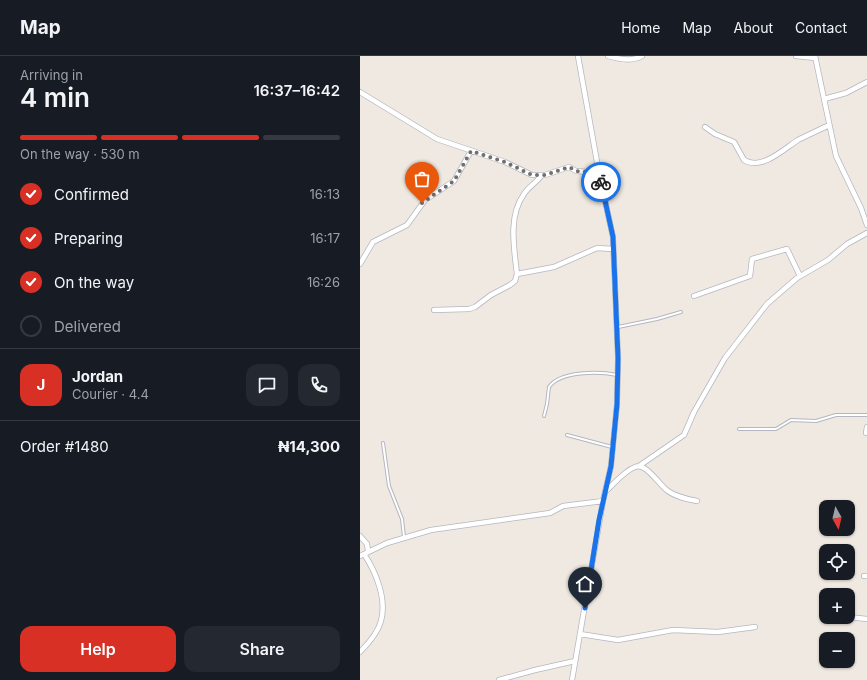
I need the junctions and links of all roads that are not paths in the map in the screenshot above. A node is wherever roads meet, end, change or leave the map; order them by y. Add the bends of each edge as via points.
1 (578, 56) edge
2 (608, 56) edge
3 (642, 56) edge
4 (796, 56) edge
5 (815, 57) edge
6 (867, 82) edge
7 (360, 92) edge
8 (824, 99) junction
9 (829, 125) junction
10 (705, 127) dead end
11 (471, 151) junction
12 (599, 173) junction
13 (541, 176) junction
14 (867, 225) edge
15 (867, 233) edge
16 (613, 249) junction
17 (360, 264) edge
18 (517, 274) junction
19 (800, 276) junction
20 (694, 296) dead end
21 (434, 310) dead end
22 (681, 312) dead end
23 (616, 328) junction
24 (618, 375) junction
25 (544, 416) dead end
26 (867, 416) edge
27 (867, 427) edge
28 (739, 430) dead end
29 (866, 433) dead end
30 (567, 435) dead end
31 (383, 443) dead end
32 (613, 447) junction
33 (639, 466) junction
34 (606, 492) junction
35 (603, 501) junction
36 (697, 501) dead end
37 (360, 536) edge
38 (404, 537) junction
39 (364, 554) edge
40 (855, 618) edge
41 (867, 619) edge
42 (755, 627) dead end
43 (580, 634) junction
44 (360, 652) edge
45 (575, 661) junction
46 (499, 680) edge
47 (572, 680) edge

1 - 12 street
2 - 3 street via 636,59
4 - 5 street
5 - 8 street
6 - 8 street via 846,93
7 - 11 street via 437,139
8 - 9 street
9 - 10 street via 798,140 774,156 754,163 744,160 734,142
9 - 14 street via 836,156
11 - 13 street via 505,162 532,175
11 - 17 street via 454,181 425,200 407,225 373,242
12 - 13 street via 576,171 569,167
12 - 16 street via 613,237
13 - 18 street via 524,194 514,215
15 - 19 street via 846,244 828,260
16 - 18 street via 597,248 554,267
16 - 23 street
18 - 21 street via 515,281 510,285 472,308
19 - 20 street via 787,249 752,259 750,276
19 - 33 street via 767,304 725,358 684,435
22 - 23 lane
23 - 24 street
24 - 25 lane via 591,373 559,378 549,386
24 - 32 street
26 - 28 lane via 836,414 816,421 791,420 776,430
27 - 29 street
30 - 32 lane
31 - 38 lane via 389,486 402,518
32 - 34 street
33 - 34 street via 631,469
33 - 36 street via 648,470 658,484 668,492
34 - 35 street
35 - 38 street via 563,506 550,513 431,530
35 - 43 street
37 - 39 street via 367,544
38 - 39 street
39 - 44 street via 376,574 382,609 377,630
40 - 41 street
42 - 43 street via 718,632 673,630 618,640
43 - 45 street
45 - 46 street
45 - 47 street

